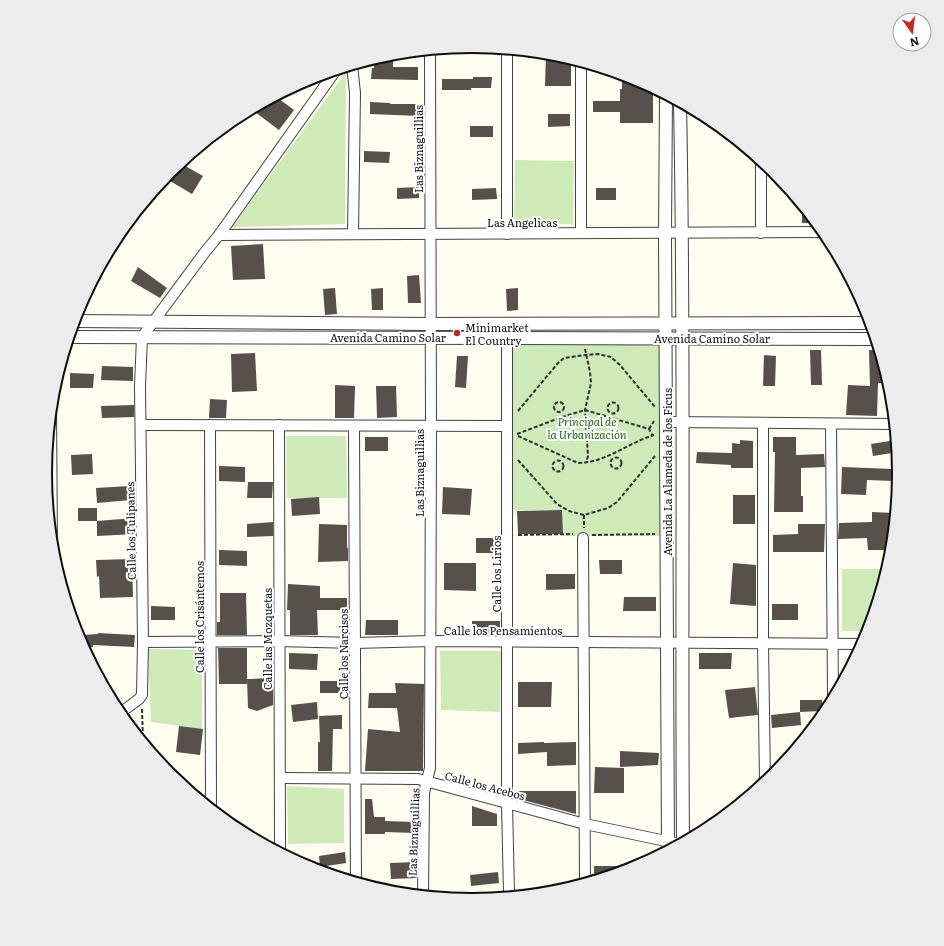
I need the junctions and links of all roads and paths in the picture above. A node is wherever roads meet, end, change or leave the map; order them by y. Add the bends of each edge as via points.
1 (507, 55) edge
2 (430, 56) edge
3 (582, 67) edge
4 (353, 70) edge
5 (331, 77) edge
6 (666, 100) edge
7 (680, 108) edge
8 (761, 168) edge
9 (816, 232) edge
10 (581, 233) junction
11 (665, 233) junction
12 (683, 233) junction
13 (761, 233) junction
14 (353, 234) junction
15 (430, 234) junction
16 (507, 234) junction
17 (219, 235) junction
18 (81, 321) edge
19 (152, 322) junction
20 (666, 323) junction
21 (682, 323) junction
22 (864, 323) edge
23 (430, 324) junction
24 (507, 324) junction
25 (74, 337) edge
26 (142, 337) junction
27 (430, 337) junction
28 (507, 338) junction
29 (666, 338) junction
30 (682, 338) junction
31 (870, 339) edge
32 (584, 346) dead end
33 (585, 355) junction
34 (585, 410) junction
35 (658, 411) dead end
36 (561, 412) junction
37 (610, 412) junction
38 (515, 415) dead end
39 (562, 417) junction
40 (609, 417) junction
41 (667, 422) junction
42 (682, 422) junction
43 (763, 423) junction
44 (831, 424) junction
45 (889, 424) edge
46 (141, 425) junction
47 (210, 425) junction
48 (278, 425) junction
49 (354, 426) junction
50 (431, 426) junction
51 (507, 426) junction
52 (658, 435) dead end
53 (653, 436) junction
54 (658, 451) dead end
55 (612, 454) junction
56 (515, 456) dead end
57 (564, 457) junction
58 (614, 458) junction
59 (561, 461) junction
60 (586, 463) junction
61 (584, 516) junction
62 (584, 536) joint
63 (211, 641) junction
64 (278, 641) junction
65 (431, 641) junction
66 (143, 642) junction
67 (508, 642) junction
68 (584, 642) junction
69 (668, 642) junction
70 (355, 643) junction
71 (681, 643) junction
72 (763, 643) junction
73 (833, 644) junction
74 (856, 644) edge
75 (833, 688) edge
76 (142, 695) junction
77 (125, 709) edge
78 (143, 734) edge
79 (765, 774) edge
80 (280, 778) junction
81 (355, 779) junction
82 (427, 781) junction
83 (211, 802) edge
84 (507, 804) junction
85 (585, 824) junction
86 (683, 836) edge
87 (672, 842) edge
88 (669, 844) edge
89 (280, 847) edge
90 (356, 877) edge
91 (585, 878) edge
92 (423, 890) edge
93 (509, 891) edge

1 - 16 street
2 - 15 street, Las Biznaguillias
3 - 10 street
4 - 14 street via 355,94
5 - 17 street
6 - 11 street, Avenida La Alameda de los Ficus
7 - 12 street, Avenida La Alameda de los Ficus
8 - 13 street
9 - 13 street, Las Angelicas
10 - 11 street, Las Angelicas
10 - 16 street, Las Angelicas
11 - 12 street, Las Angelicas
11 - 20 street, Avenida La Alameda de los Ficus
12 - 13 street, Las Angelicas
12 - 21 street, Avenida La Alameda de los Ficus
14 - 15 street, Las Angelicas
14 - 17 street, Las Angelicas
15 - 16 street, Las Angelicas
15 - 23 street, Las Biznaguillias
17 - 19 street
18 - 19 street, Avenida Camino Solar
19 - 23 street, Avenida Camino Solar
19 - 26 street
20 - 21 street, Avenida Camino Solar
20 - 24 street, Avenida Camino Solar
20 - 29 street, Avenida La Alameda de los Ficus
21 - 22 street, Avenida Camino Solar
21 - 30 street, Avenida La Alameda de los Ficus
23 - 24 street, Avenida Camino Solar
23 - 27 street, Las Biznaguillias
24 - 28 street, Calle los Lirios
25 - 26 street, Avenida Camino Solar
26 - 27 street, Avenida Camino Solar
26 - 46 street, Calle los Tulipanes
27 - 28 street, Avenida Camino Solar
27 - 50 street, Las Biznaguillias
28 - 29 street, Avenida Camino Solar
28 - 51 street, Calle los Lirios
29 - 30 street, Avenida Camino Solar
29 - 41 street, Avenida La Alameda de los Ficus
30 - 31 street, Avenida Camino Solar
30 - 42 street, Avenida La Alameda de los Ficus
32 - 33 path
33 - 34 path via 591,383
33 - 35 path via 611,357
33 - 38 path via 564,358 558,363
34 - 39 path
34 - 40 path
34 - 60 path via 588,456
36 - 36 path via 554,409 557,402 564,405
36 - 39 path
37 - 37 path via 608,405 615,403 618,410
37 - 40 path
39 - 57 path via 515,435
40 - 53 path via 649,429
41 - 42 street
41 - 69 street, Avenida La Alameda de los Ficus
42 - 43 street
42 - 71 street, Avenida La Alameda de los Ficus
43 - 44 street
43 - 72 street
44 - 45 street
44 - 73 street
46 - 47 street
46 - 66 street, Calle los Tulipanes
47 - 48 street
47 - 63 street, Calle los Crisántemos
48 - 49 street
48 - 64 street, Calle las Mozquetas
49 - 50 street
49 - 70 street, Calle los Narcisos
50 - 51 street
50 - 65 street, Las Biznaguillias
51 - 67 street, Calle los Lirios
52 - 53 path
53 - 55 path
54 - 61 path via 617,502 608,508
55 - 58 path
55 - 60 path
56 - 61 path via 557,504
57 - 59 path
57 - 60 path via 578,463
58 - 58 path via 620,459 621,462 617,469 610,465
59 - 59 path via 563,469 555,470 554,462
61 - 62 path
62 - 68 street
63 - 64 street, Calle los Pensamientos
63 - 66 street, Calle los Pensamientos
63 - 83 street, Calle los Crisántemos
64 - 70 street, Calle los Pensamientos
64 - 80 street, Calle las Mozquetas
65 - 67 street, Calle los Pensamientos
65 - 70 street, Calle los Pensamientos
65 - 82 street, Las Biznaguillias via 430,768
66 - 76 street, Calle los Tulipanes
67 - 68 street, Calle los Pensamientos
67 - 84 street, Calle los Lirios
68 - 69 street, Calle los Pensamientos
68 - 85 street
69 - 71 street, Calle los Pensamientos
69 - 87 street, Avenida La Alameda de los Ficus
70 - 81 street, Calle los Narcisos
71 - 72 street, Calle los Pensamientos
71 - 86 street, Avenida La Alameda de los Ficus
72 - 73 street, Calle los Pensamientos
72 - 79 street
73 - 74 street, Calle los Pensamientos
73 - 75 street
76 - 77 street
76 - 78 path
80 - 81 street, Calle los Acebos
80 - 89 street, Calle las Mozquetas
81 - 82 street, Calle los Acebos
81 - 90 street, Calle los Narcisos
82 - 84 street, Calle los Acebos
82 - 92 street, Las Biznaguillias via 424,793
84 - 85 street, Calle los Acebos
84 - 93 street, Calle los Lirios
85 - 88 street, Calle los Acebos
85 - 91 street

